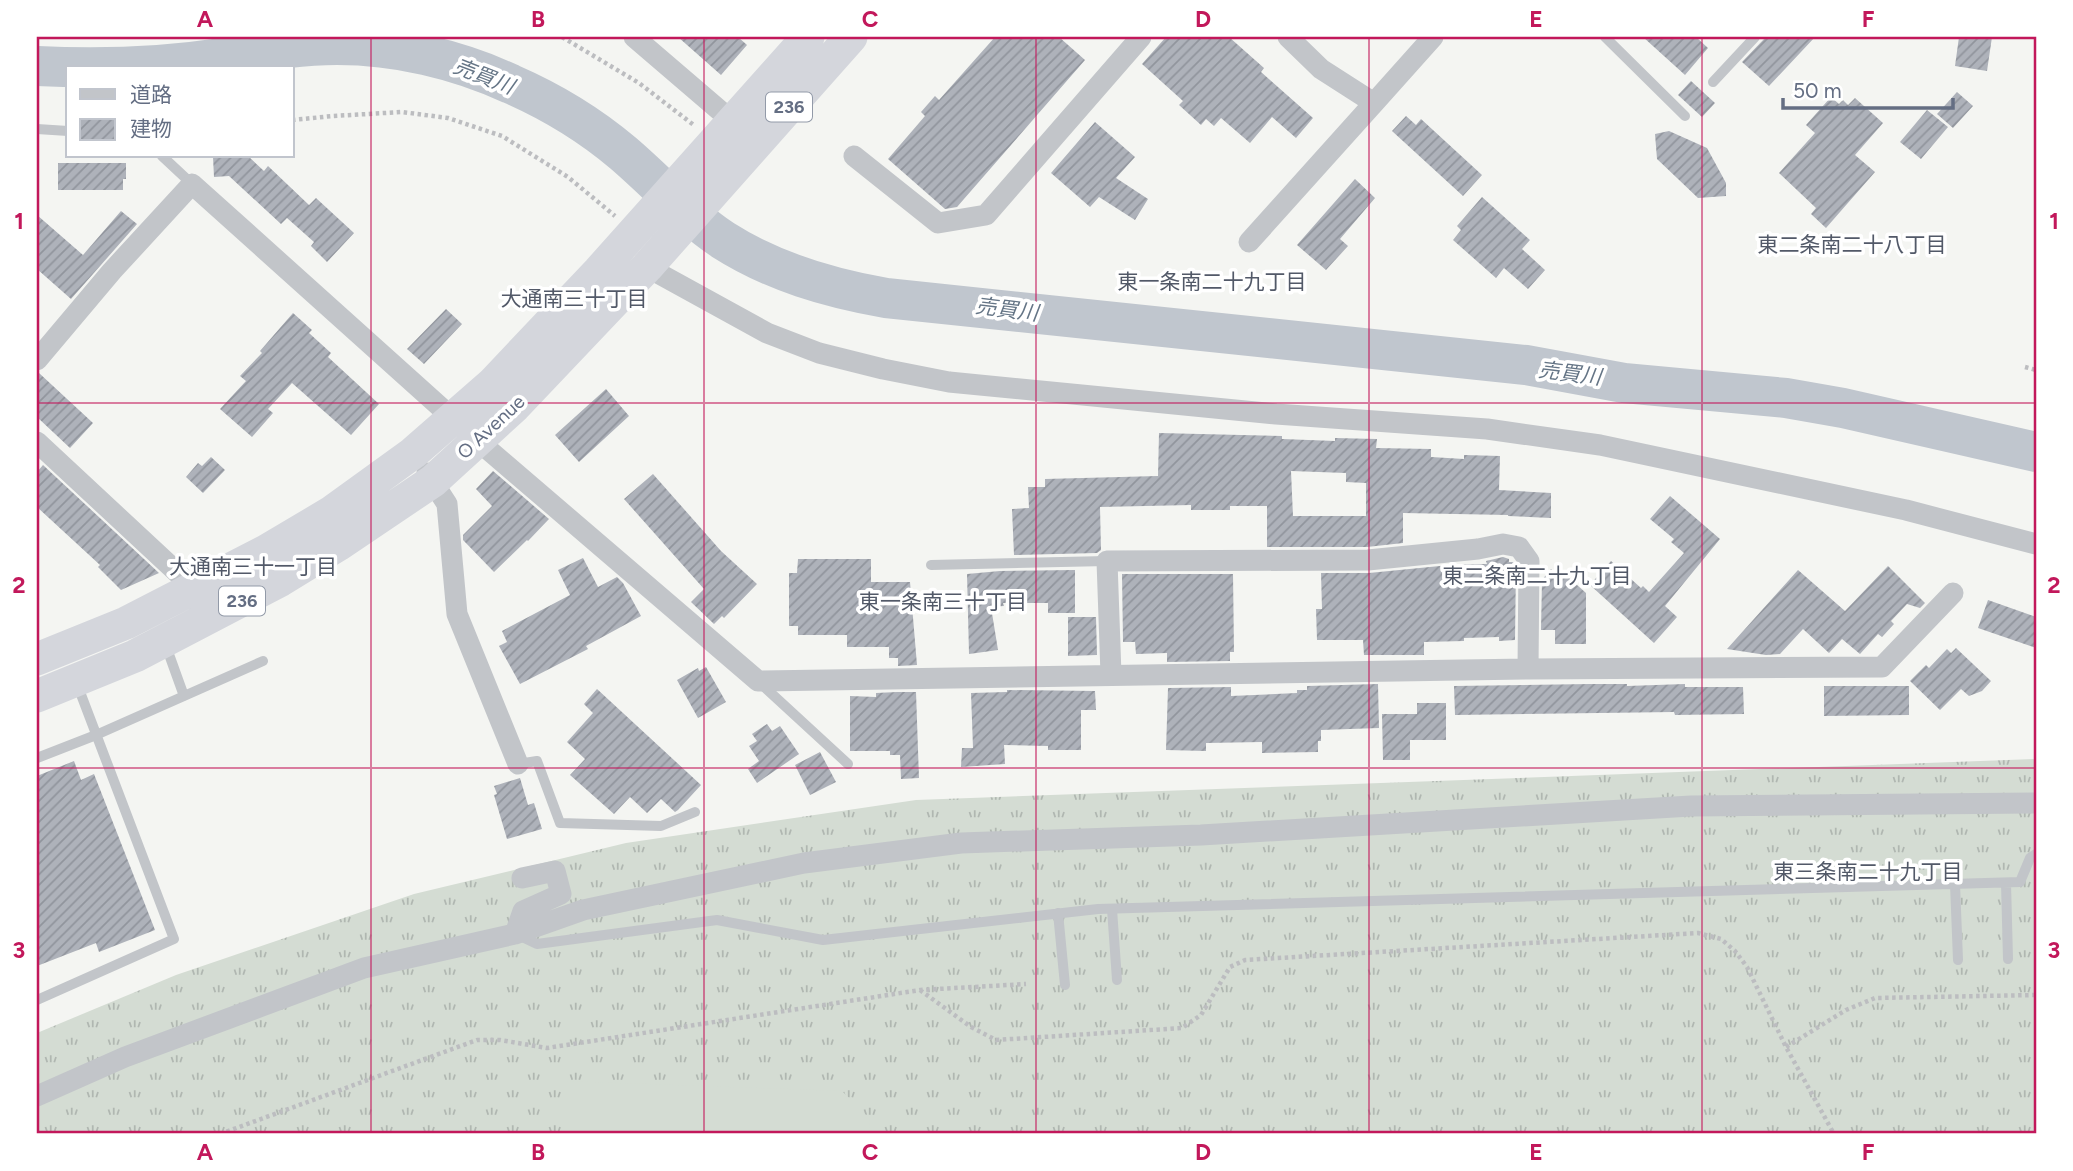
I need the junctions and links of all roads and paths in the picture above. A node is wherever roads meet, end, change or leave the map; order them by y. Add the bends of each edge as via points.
1 (562, 37) edge
2 (634, 37) edge
3 (808, 37) edge
4 (851, 37) edge
5 (1141, 37) edge
6 (1288, 37) edge
7 (1433, 37) edge
8 (1605, 37) edge
9 (1755, 37) edge
10 (1713, 82) dead end
11 (1374, 103) junction
12 (1685, 116) dead end
13 (294, 120) edge
14 (37, 129) edge
15 (66, 131) edge
16 (717, 140) junction
17 (854, 156) dead end
18 (164, 158) edge
19 (192, 184) junction
20 (630, 224) junction
21 (1249, 242) dead end
22 (655, 259) junction
23 (37, 360) edge
24 (2025, 368) dead end
25 (2036, 370) edge
26 (453, 418) junction
27 (477, 440) junction
28 (37, 442) edge
29 (413, 453) junction
30 (433, 481) junction
31 (2036, 544) edge
32 (1107, 561) junction
33 (931, 565) dead end
34 (1953, 593) dead end
35 (199, 605) junction
36 (164, 641) junction
37 (37, 659) edge
38 (263, 662) dead end
39 (1528, 669) junction
40 (1111, 675) junction
41 (75, 680) junction
42 (758, 681) junction
43 (37, 696) edge
44 (184, 696) junction
45 (96, 735) junction
46 (37, 758) edge
47 (518, 764) joint
48 (848, 765) dead end
49 (2036, 803) edge
50 (695, 812) dead end
51 (2036, 854) edge
52 (522, 878) dead end
53 (2006, 883) junction
54 (1955, 884) junction
55 (1112, 909) junction
56 (1058, 914) junction
57 (515, 933) junction
58 (2008, 959) dead end
59 (1958, 960) dead end
60 (1117, 980) dead end
61 (1026, 984) dead end
62 (1065, 985) dead end
63 (920, 990) junction
64 (2036, 995) edge
65 (37, 1000) edge
66 (1786, 1046) junction
67 (37, 1096) edge
68 (220, 1134) edge
69 (1834, 1134) edge

1 - 16 path via 639,83
2 - 16 street
3 - 16 highway, O Avenue / 236
4 - 22 highway, O Avenue / 236
5 - 17 street via 986,215 938,223
6 - 11 street via 1321,69
7 - 11 street
8 - 12 lane
9 - 10 lane
11 - 21 street
13 - 20 path via 402,112 448,118 502,136 568,177
14 - 15 lane
16 - 20 highway, O Avenue / 236
18 - 19 lane
19 - 23 street
19 - 26 street
20 - 26 highway, O Avenue / 236 via 492,384
22 - 27 highway, O Avenue / 236
22 - 31 street via 767,333 819,354 883,369 948,382 1487,429 1600,445 1906,510
24 - 25 path
26 - 27 street
26 - 29 highway, O Avenue / 236
27 - 30 highway, O Avenue / 236
27 - 42 street
28 - 35 street via 180,575
29 - 30 street
29 - 35 highway, O Avenue / 236 via 330,513 266,551
30 - 35 highway, O Avenue / 236 via 281,580
30 - 47 street via 447,504 457,614
32 - 33 lane
32 - 39 street via 1368,560 1503,544 1519,547 1529,561
32 - 40 street
34 - 39 street via 1882,667
35 - 36 highway, O Avenue / 236
35 - 37 highway, O Avenue / 236 via 126,623
36 - 41 highway, O Avenue / 236
36 - 44 lane
38 - 44 lane
39 - 40 street
40 - 42 street
41 - 43 highway, O Avenue / 236
41 - 45 lane
42 - 48 lane
44 - 45 lane
45 - 46 lane
45 - 65 lane via 174,939
47 - 50 lane via 537,761 560,823 661,825
49 - 57 street via 1691,806 1200,835 961,843 804,863 583,910
51 - 53 lane via 2020,883
52 - 57 street via 555,872 561,894 523,911
53 - 54 lane
53 - 58 lane
54 - 55 lane
54 - 59 lane
55 - 56 lane
55 - 60 lane
56 - 57 lane via 823,940 717,920 537,944
56 - 62 lane
57 - 67 street via 364,968 125,1057
61 - 63 path
63 - 66 path via 996,1040 1182,1028 1201,1015 1230,967 1245,960 1699,933 1721,939 1735,951
63 - 68 path via 547,1048 477,1040
64 - 66 path via 1875,998
66 - 69 path

